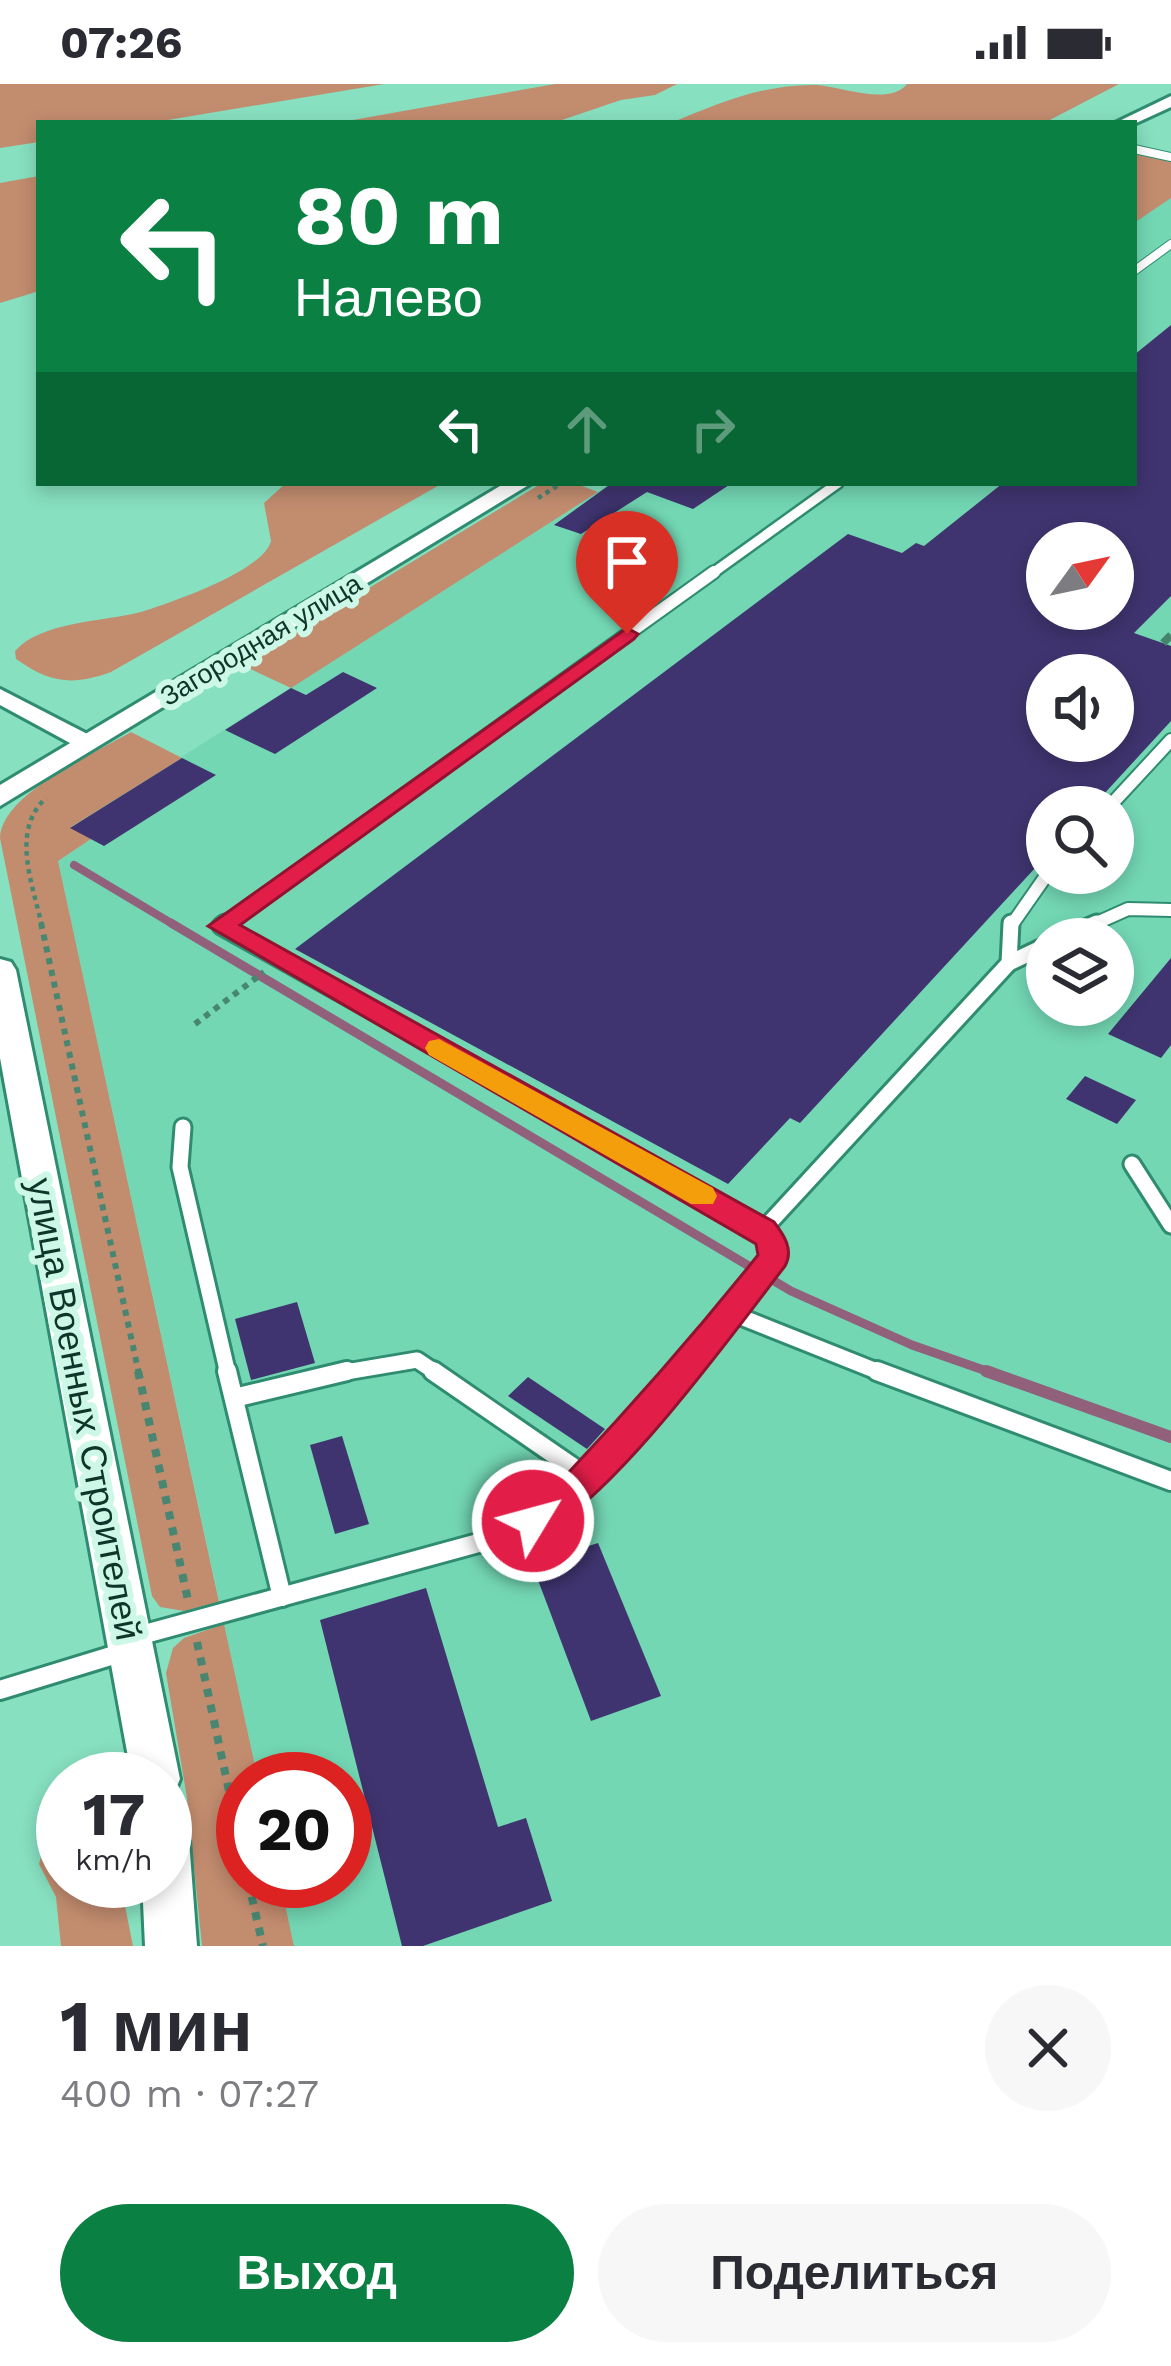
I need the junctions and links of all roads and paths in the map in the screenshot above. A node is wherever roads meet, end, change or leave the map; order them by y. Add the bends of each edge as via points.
1 (1171, 101) edge
2 (1130, 120) edge
3 (1137, 150) edge
4 (1171, 157) edge
5 (1171, 244) edge
6 (1137, 269) edge
7 (552, 486) edge
8 (834, 486) edge
9 (521, 495) edge
10 (0, 696) edge
11 (1171, 740) edge
12 (89, 744) junction
13 (1128, 786) edge
14 (56, 791) dead end
15 (0, 797) edge
16 (1032, 894) edge
17 (1171, 910) edge
18 (1108, 918) edge
19 (1026, 955) edge
20 (280, 959) junction
21 (1009, 963) junction
22 (0, 970) edge
23 (195, 1024) dead end
24 (183, 1127) dead end
25 (1132, 1164) dead end
26 (1171, 1226) edge
27 (763, 1230) junction
28 (730, 1313) junction
29 (234, 1398) junction
30 (587, 1478) junction
31 (1171, 1481) edge
32 (282, 1597) junction
33 (192, 1623) junction
34 (131, 1644) junction
35 (0, 1690) edge
36 (151, 1752) edge
37 (220, 1752) edge
38 (169, 1908) edge
39 (254, 1908) edge
40 (171, 1946) edge
41 (262, 1946) edge

1 - 2 street
3 - 4 lane
5 - 6 lane
7 - 9 path
8 - 20 lane via 221,926
9 - 12 street, Загородная улица
10 - 12 street
11 - 13 lane
12 - 15 street, Загородная улица
14 - 33 path via 29,813 28,862
16 - 21 lane via 1011,922
17 - 18 lane via 1128,909
19 - 21 lane
20 - 23 path
20 - 27 lane
21 - 27 lane
22 - 34 street, улица Военных Строителей
24 - 29 lane via 184,1187
25 - 26 lane
27 - 28 lane via 774,1250 769,1264
28 - 30 lane
28 - 31 lane
29 - 30 lane via 417,1360
29 - 32 lane
30 - 32 lane via 510,1532
32 - 33 lane
33 - 34 lane
33 - 37 path
34 - 35 lane
34 - 36 street, улица Военных Строителей
38 - 40 street
39 - 41 path

